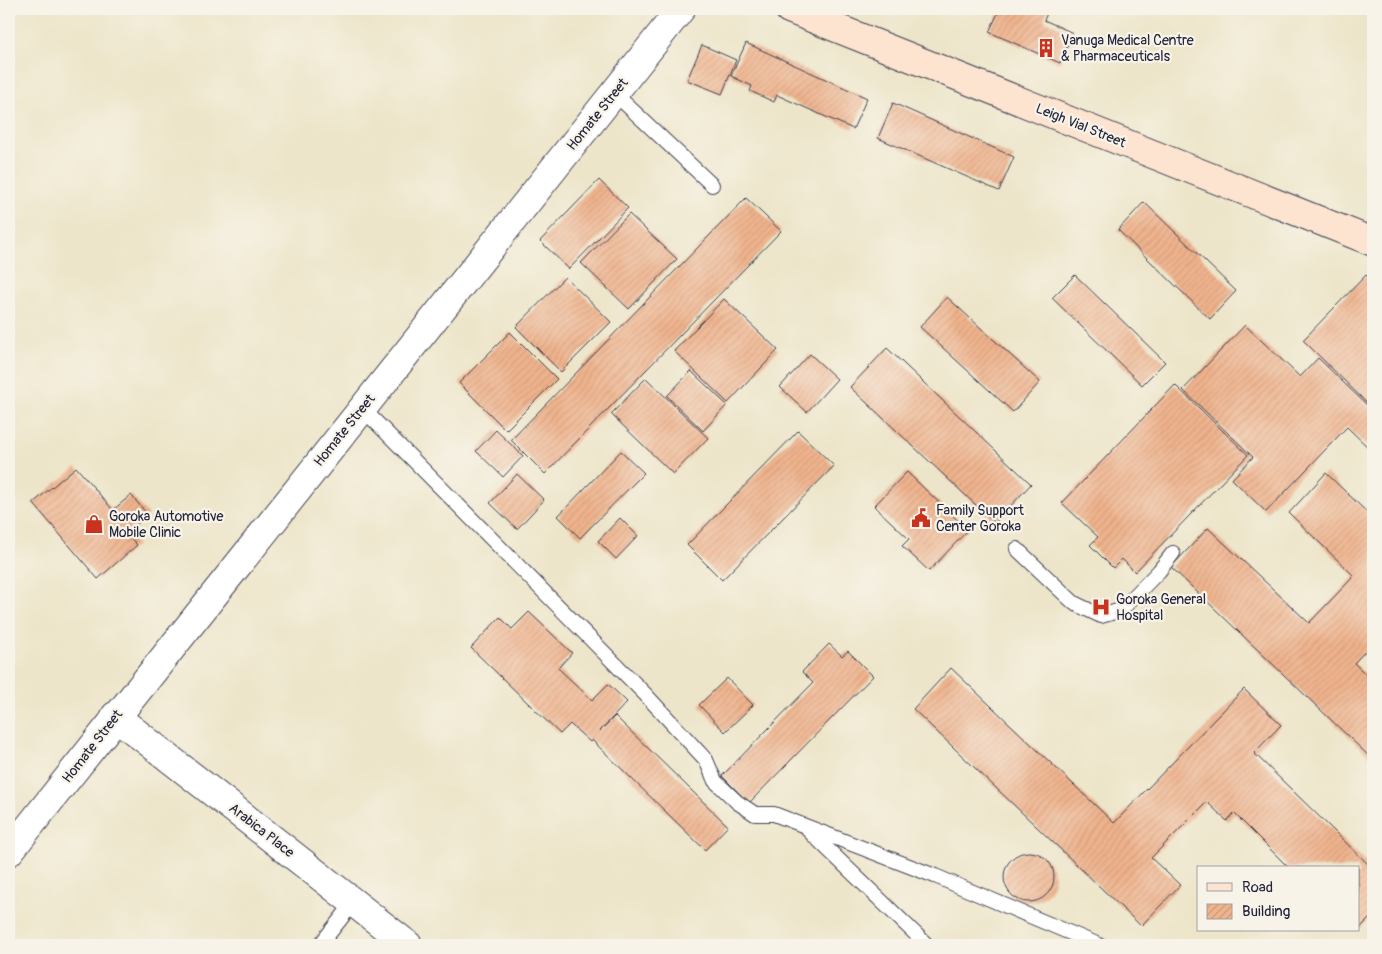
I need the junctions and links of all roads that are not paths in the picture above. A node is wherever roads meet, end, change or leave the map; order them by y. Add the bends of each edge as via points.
1 (681, 9) edge
2 (788, 9) edge
3 (614, 93) junction
4 (712, 185) dead end
5 (1373, 242) edge
6 (362, 408) junction
7 (1017, 549) dead end
8 (1173, 553) dead end
9 (115, 716) junction
10 (805, 827) junction
11 (9, 852) edge
12 (354, 902) junction
13 (320, 945) edge
14 (408, 945) edge
15 (927, 945) edge
16 (1099, 945) edge

1 - 3 street, Homate Street
2 - 5 street, Leigh Vial Street
3 - 4 lane
3 - 6 street, Homate Street
6 - 9 street, Homate Street
6 - 10 lane via 645,694 706,760 715,781 737,802 755,814 774,814
7 - 8 lane via 1074,603 1101,616 1121,610
9 - 11 street, Homate Street
9 - 12 street, Arabica Place
10 - 15 lane
10 - 16 lane via 935,876
12 - 13 lane
12 - 14 street, Arabica Place

